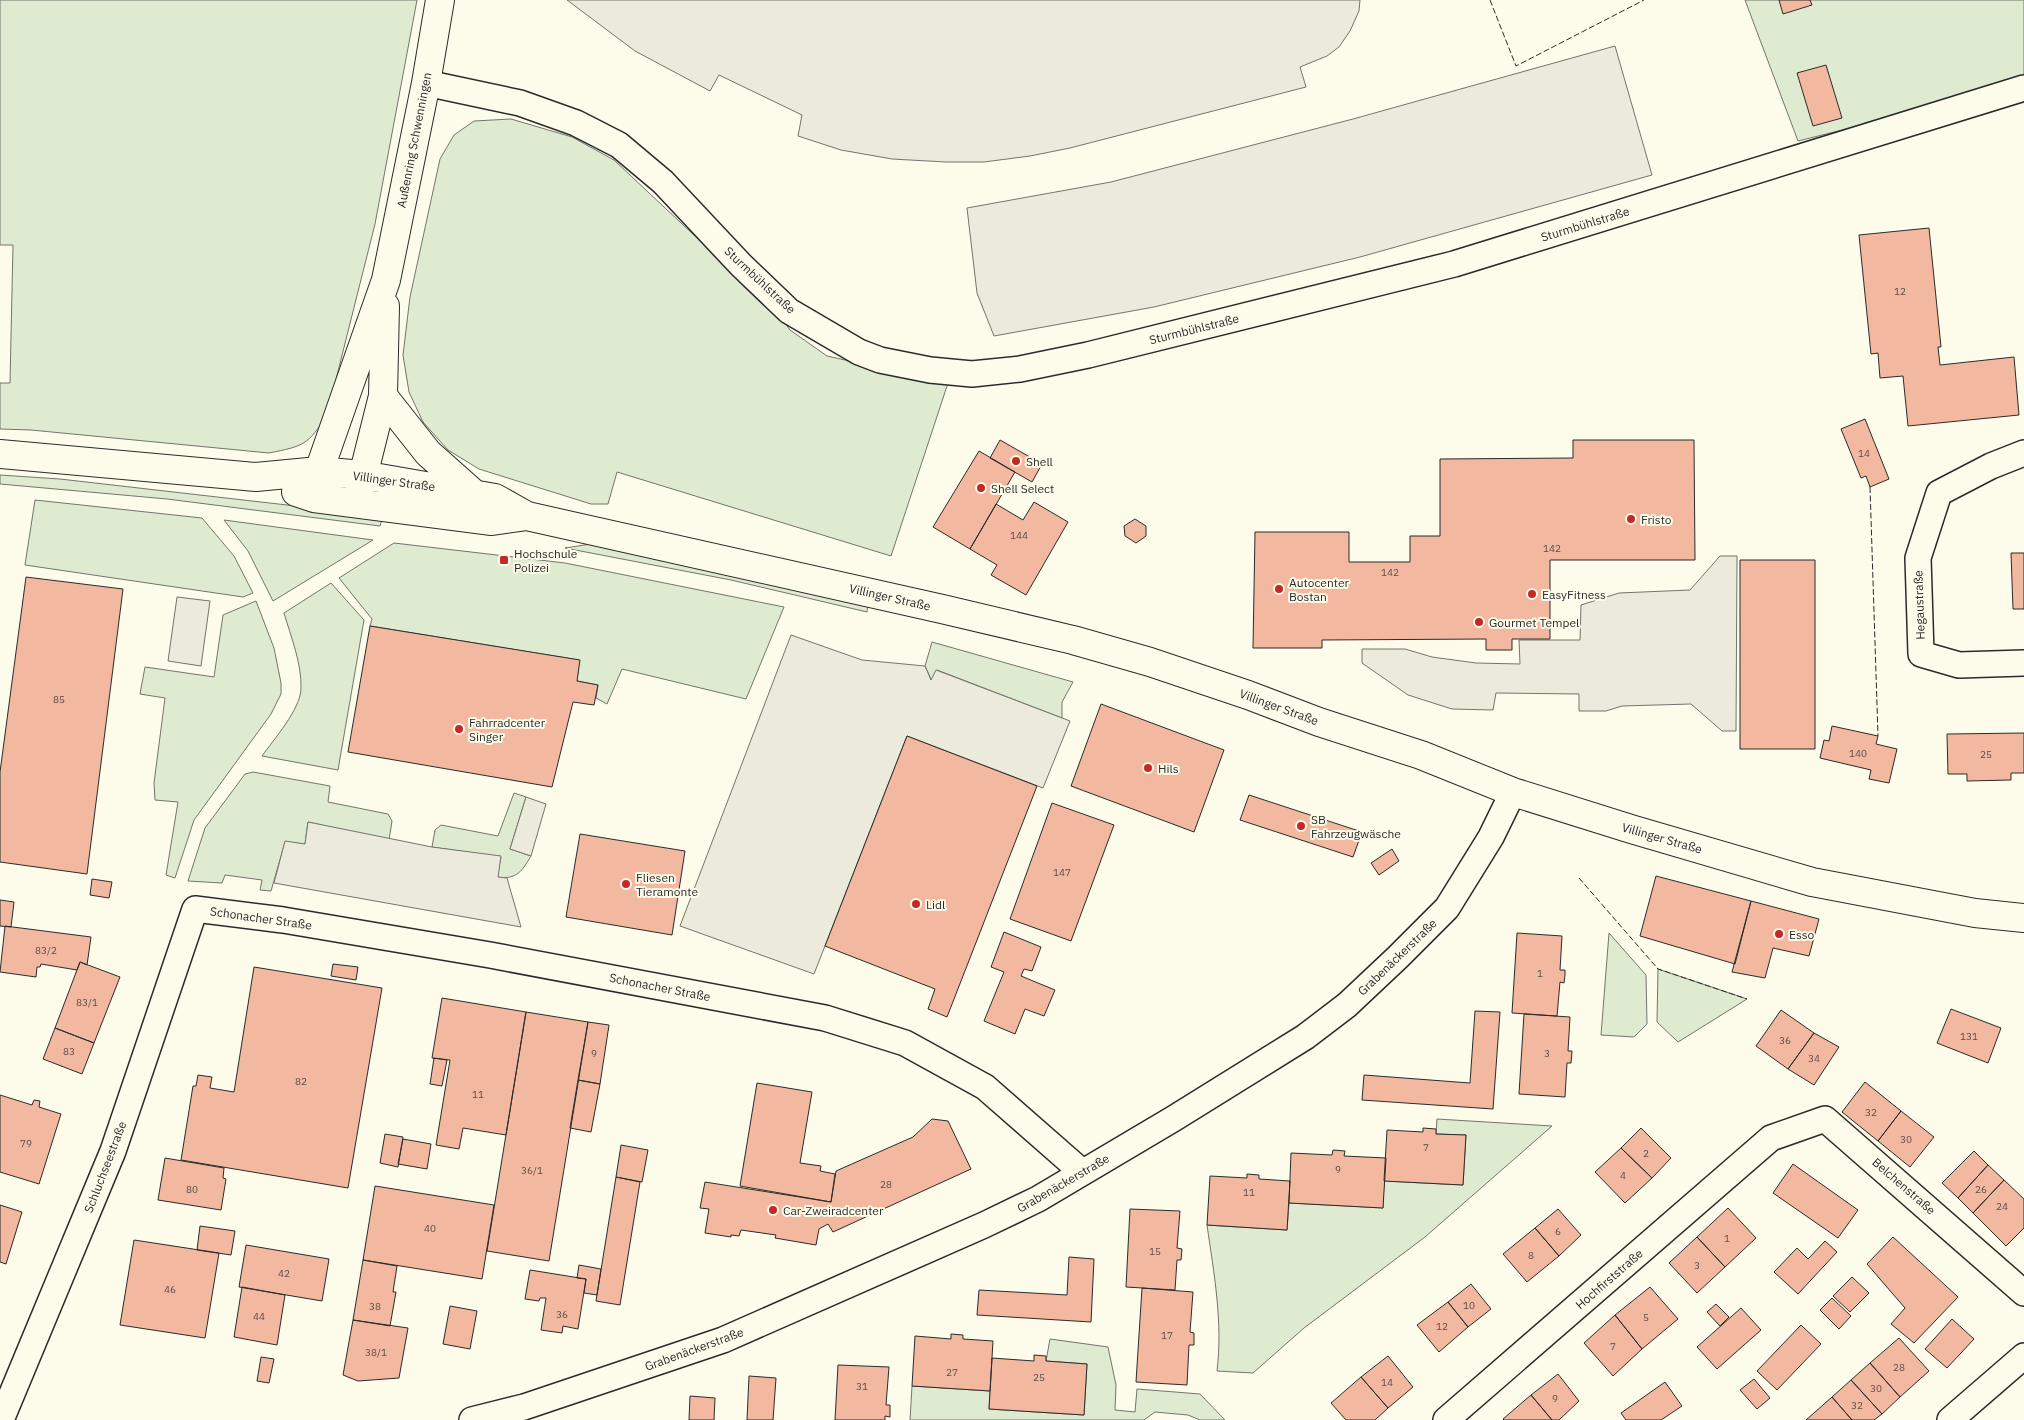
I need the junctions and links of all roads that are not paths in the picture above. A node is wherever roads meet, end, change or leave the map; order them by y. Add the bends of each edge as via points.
1 (440, 0) edge
2 (426, 83) junction
3 (2024, 88) edge
4 (386, 280) junction
5 (383, 396) junction
6 (2024, 453) edge
7 (0, 454) edge
8 (319, 471) junction
9 (362, 475) junction
10 (256, 477) junction
11 (473, 493) junction
12 (314, 498) junction
13 (356, 504) junction
14 (527, 516) junction
15 (2024, 664) edge
16 (1513, 792) junction
17 (195, 909) joint
18 (2024, 918) edge
19 (1771, 1138) joint
20 (1082, 1172) junction
21 (2024, 1293) edge
22 (2024, 1356) edge
23 (1, 1420) edge
24 (472, 1420) edge
25 (1446, 1420) edge
26 (1950, 1420) edge

1 - 2 main road, Außenring Schwenningen
2 - 3 street, Sturmbühlstraße via 520,103 576,123 619,145 663,182 741,265 790,311 859,352 880,360 972,374 1020,369 1088,355 1454,264
2 - 4 main road, Außenring Schwenningen
4 - 5 main road, Außenring Schwenningen
4 - 8 main road, Außenring Schwenningen
5 - 9 main road, Außenring Schwenningen
5 - 11 main road via 428,453
6 - 15 street, Hegaustraße via 1939,493 1918,558 1921,654 1959,665
7 - 10 main road, Villinger Straße
8 - 9 main road, Villinger Straße
8 - 10 main road, Villinger Straße
8 - 12 main road, Außenring Schwenningen
9 - 11 main road, Villinger Straße
9 - 13 main road, Außenring Schwenningen
10 - 12 main road, Villinger Straße
11 - 14 main road, Villinger Straße via 495,498
12 - 13 main road, Villinger Straße
13 - 14 main road, Villinger Straße via 492,521
14 - 16 main road, Villinger Straße via 1073,640 1248,695 1421,755
16 - 18 main road, Villinger Straße via 1812,882 1975,913
16 - 20 street, Grabenäckerstraße via 1491,837 1447,908 1347,1005 1305,1037
17 - 20 street, Schonacher Straße via 283,920 490,955 825,1018 905,1043 985,1087
17 - 23 street, Schluchseestraße via 113,1151
19 - 21 street, Belchenstraße via 1825,1119
19 - 25 street, Hochfirststraße
20 - 24 street, Grabenäckerstraße via 1038,1199 984,1225 723,1340 524,1407
22 - 26 street

